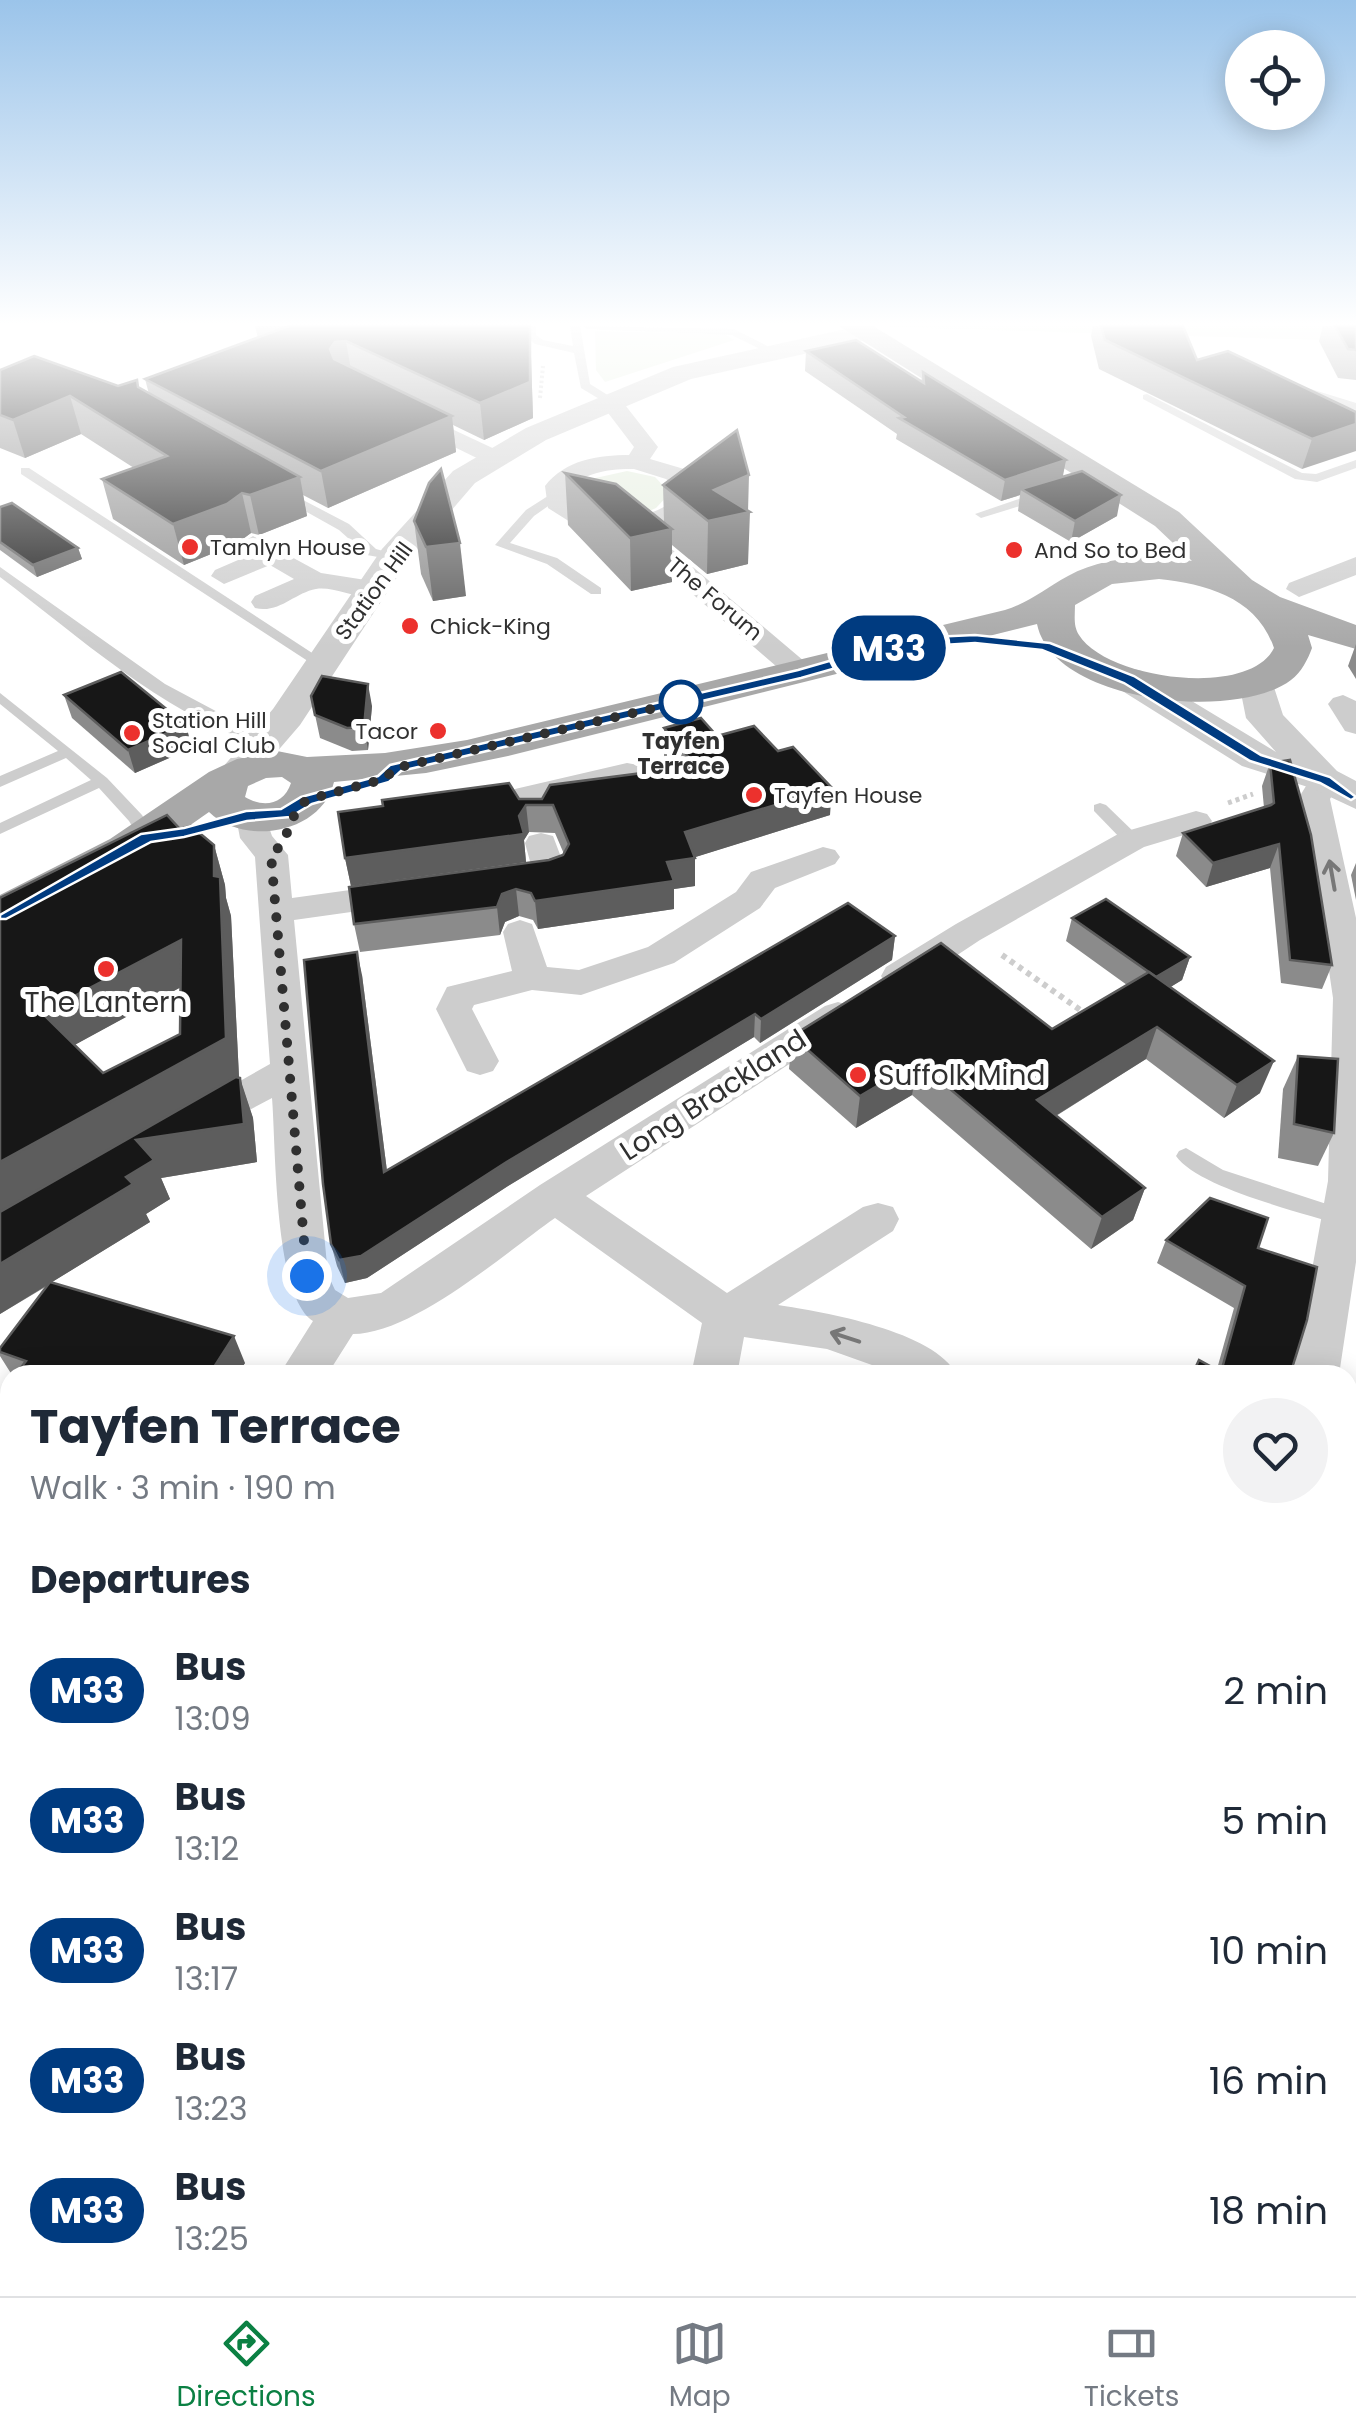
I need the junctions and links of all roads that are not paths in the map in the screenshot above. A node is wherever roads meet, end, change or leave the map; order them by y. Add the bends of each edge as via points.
1 (446, 433) edge
2 (542, 433) edge
3 (635, 433) edge
4 (1018, 433) edge
5 (1217, 433) edge
6 (493, 456) junction
7 (636, 462) junction
8 (1356, 464) edge
9 (25, 470) dead end
10 (274, 488) edge
11 (1065, 488) edge
12 (555, 497) junction
13 (1128, 497) junction
14 (981, 514) dead end
15 (628, 526) junction
16 (394, 556) junction
17 (1356, 565) edge
18 (1137, 569) junction
19 (0, 572) edge
20 (224, 576) dead end
21 (314, 580) junction
22 (372, 589) junction
23 (596, 591) dead end
24 (1270, 595) junction
25 (265, 602) dead end
26 (1057, 602) junction
27 (1356, 640) edge
28 (909, 642) junction
29 (322, 664) junction
30 (1272, 672) junction
31 (1112, 673) junction
32 (801, 674) junction
33 (0, 697) edge
34 (66, 753) junction
35 (292, 767) junction
36 (627, 772) edge
37 (0, 782) edge
38 (99, 782) junction
39 (1340, 788) edge
40 (1100, 808) dead end
41 (246, 809) junction
42 (1196, 822) dead end
43 (0, 828) edge
44 (147, 837) junction
45 (1132, 840) junction
46 (823, 857) dead end
47 (430, 891) edge
48 (276, 911) junction
49 (0, 915) edge
50 (532, 978) junction
51 (480, 1061) dead end
52 (287, 1072) junction
53 (169, 1140) edge
54 (1186, 1156) dead end
55 (1349, 1193) edge
56 (555, 1196) junction
57 (878, 1219) dead end
58 (341, 1316) junction
59 (726, 1316) junction
60 (309, 1365) edge
61 (716, 1365) edge
62 (921, 1365) edge
63 (1318, 1365) edge

1 - 6 street
2 - 6 street, Station Hill
3 - 7 street via 646,448
4 - 13 main road
5 - 8 lane via 1299,476 1317,478
6 - 16 street, Station Hill via 464,476
7 - 12 street, The Forum via 578,470 557,486
7 - 15 street, The Forum via 683,476 694,496 678,513
9 - 29 lane
10 - 16 lane via 372,552
11 - 14 lane
12 - 15 street, The Forum via 582,520
12 - 23 lane via 501,545 548,556
13 - 18 main road via 1154,540
13 - 24 main road
15 - 32 street, The Forum
16 - 22 street, Station Hill
17 - 24 street
18 - 24 main road via 1182,571
18 - 26 main road via 1109,573
19 - 35 lane via 176,700
20 - 21 street via 262,550
21 - 22 street
21 - 25 street
22 - 29 street, Station Hill
24 - 27 main road via 1306,622
24 - 30 main road via 1293,648
26 - 28 main road via 1036,613
26 - 31 main road via 1058,634 1066,646
27 - 30 main road
28 - 31 main road via 1021,642
28 - 32 main road
29 - 35 street, Station Hill
30 - 31 main road via 1196,691
30 - 39 street via 1265,718
31 - 39 street via 1256,758
32 - 35 main road via 396,768 384,779
33 - 34 lane
34 - 37 lane
34 - 38 lane
35 - 41 street, Station Hill
35 - 41 main road via 284,814
36 - 50 street via 526,796 550,874 507,899
38 - 43 lane
38 - 44 lane via 139,820
55 -> 39 street via 1352,998 1314,800
40 - 45 lane
41 - 44 main road via 184,832
41 - 48 street
42 - 45 street, Long Brackland
44 - 49 main road
45 - 56 street, Long Brackland via 968,932
46 - 50 street via 763,880 748,900 661,956 581,983
47 - 48 street
48 - 52 street
50 - 51 street via 460,996 454,1009
52 - 53 street
52 - 58 street via 307,1276 318,1302
54 - 55 lane via 1216,1176
55 - 63 street
56 - 58 street, Long Brackland via 396,1306 371,1316
56 - 59 street
57 - 59 street
58 - 60 street
59 - 61 street
62 -> 59 street via 827,1331

